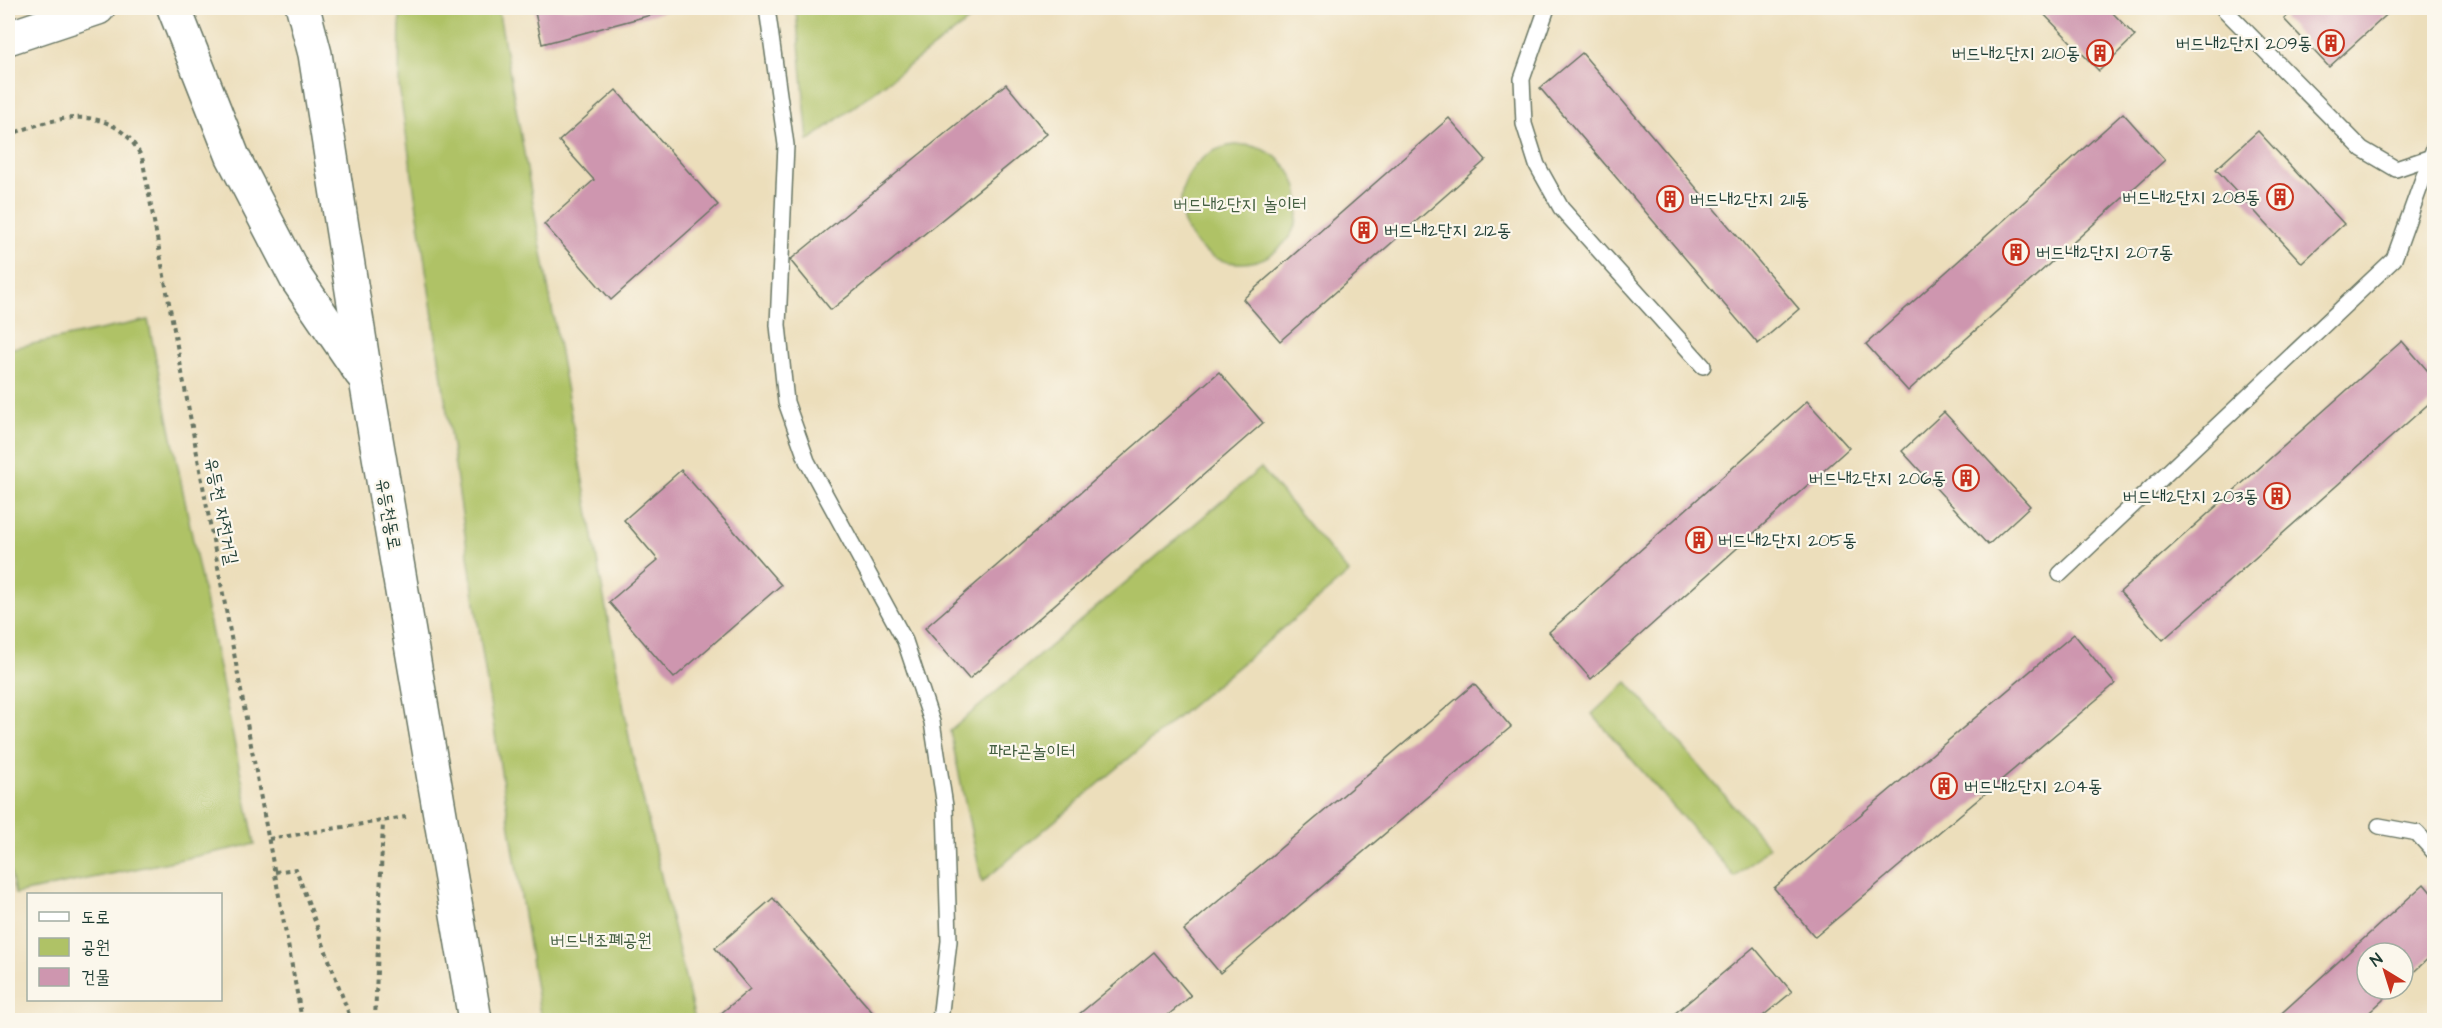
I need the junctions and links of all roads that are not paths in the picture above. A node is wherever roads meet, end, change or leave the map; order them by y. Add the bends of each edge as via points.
1 (98, 8) edge
2 (174, 8) edge
3 (303, 8) edge
4 (767, 8) edge
5 (1547, 8) edge
6 (2223, 8) edge
7 (8, 38) edge
8 (2433, 153) edge
9 (1703, 366) dead end
10 (366, 380) junction
11 (2060, 574) dead end
12 (2379, 826) dead end
13 (2434, 852) edge
14 (475, 1020) edge
15 (940, 1020) edge

1 - 7 main road
2 - 10 main road via 233,157 296,278
3 - 10 main road, 유등천동로 via 315,54
4 - 15 lane via 786,145 778,325 786,402 807,461 905,640 932,722 945,806 949,941
5 - 9 lane via 1522,79 1524,124 1537,165 1561,208
6 - 8 lane via 2362,149 2396,169
8 - 11 lane via 2394,259
10 - 14 main road, 유등천동로
12 - 13 lane via 2417,833

